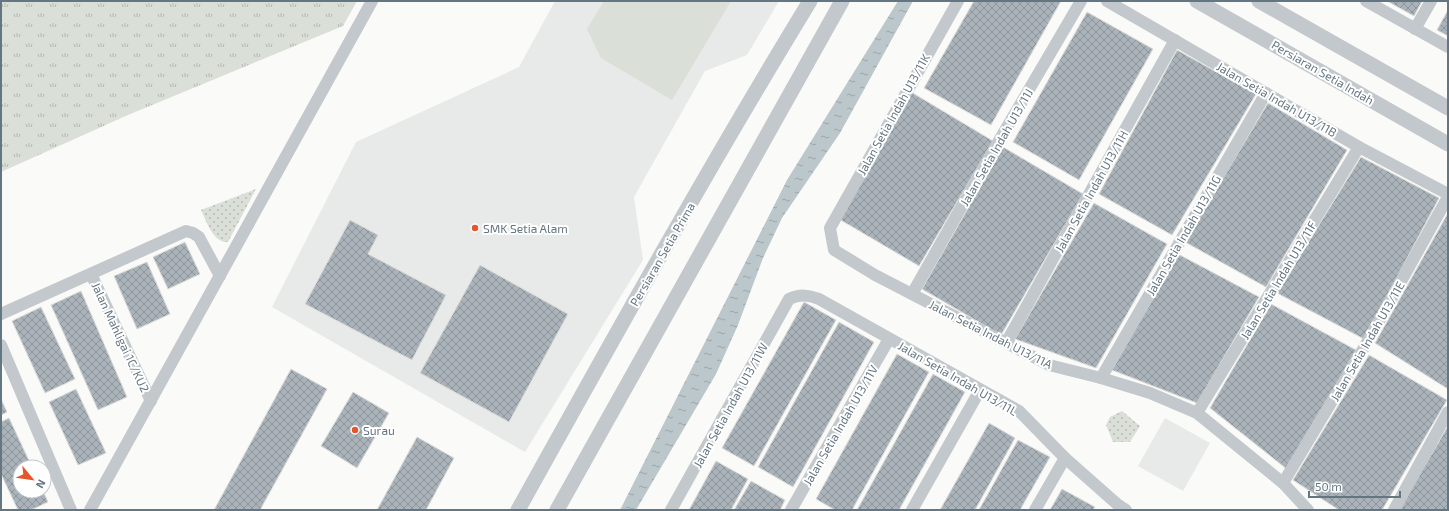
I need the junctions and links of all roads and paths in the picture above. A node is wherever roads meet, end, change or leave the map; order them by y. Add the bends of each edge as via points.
1 (372, 1) edge
2 (810, 1) edge
3 (842, 1) edge
4 (958, 1) edge
5 (1081, 1) edge
6 (1107, 1) edge
7 (1197, 1) edge
8 (1259, 1) edge
9 (1366, 1) edge
10 (1431, 1) edge
11 (1415, 29) junction
12 (1175, 40) junction
13 (1448, 47) edge
14 (1266, 93) junction
15 (1448, 108) edge
16 (1448, 144) edge
17 (1359, 147) junction
18 (1448, 194) edge
19 (1448, 197) edge
20 (830, 228) joint
21 (91, 274) junction
22 (220, 276) junction
23 (912, 294) junction
24 (789, 299) joint
25 (1, 314) edge
26 (889, 339) junction
27 (1006, 342) junction
28 (1, 345) edge
29 (1101, 378) junction
30 (980, 390) junction
31 (151, 400) junction
32 (1448, 412) edge
33 (1197, 413) junction
34 (1065, 458) junction
35 (1283, 483) junction
36 (70, 510) edge
37 (90, 510) edge
38 (518, 510) edge
39 (557, 510) edge
40 (671, 510) edge
41 (791, 510) edge
42 (912, 510) edge
43 (1035, 510) edge
44 (1126, 510) edge
45 (1308, 510) edge
46 (1394, 510) edge

1 - 22 street
2 - 38 street, Persiaran Setia Prima via 666,246
3 - 39 street
4 - 20 street, Jalan Setia Indah U13/11K
5 - 23 street, Jalan Setia Indah U13/11J
6 - 12 street, Jalan Setia Indah U13/11B
7 - 16 street, Persiaran Setia Indah
8 - 15 street
9 - 11 street
10 - 11 street
11 - 13 street
12 - 14 street, Jalan Setia Indah U13/11B
12 - 27 street, Jalan Setia Indah U13/11H
14 - 17 street, Jalan Setia Indah U13/11B
14 - 29 street, Jalan Setia Indah U13/11G
17 - 18 street, Jalan Setia Indah U13/11B
17 - 33 street, Jalan Setia Indah U13/11F
19 - 35 street, Jalan Setia Indah U13/11E via 1365,346
20 - 23 street, Jalan Setia Indah U13/11A via 834,250
21 - 22 street via 186,231 199,237
21 - 25 street
21 - 31 street, Jalan Mahligai 1C/KU2
22 - 31 street
23 - 27 street, Jalan Setia Indah U13/11A
24 - 26 street, Jalan Setia Indah U13/11L via 808,295 819,299
24 - 40 street, Jalan Setia Indah U13/11W
26 - 30 street, Jalan Setia Indah U13/11L
26 - 41 street, Jalan Setia Indah U13/11V
27 - 29 street, Jalan Setia Indah U13/11A via 1049,365
28 - 36 street
29 - 33 street, Jalan Setia Indah U13/11A via 1150,393
30 - 34 street, Jalan Setia Indah U13/11L via 1019,411
30 - 42 street
31 - 37 street
32 - 46 street
33 - 35 street, Jalan Setia Indah U13/11A
34 - 43 street
34 - 44 street, Jalan Setia Indah U13/11L
35 - 45 street, Jalan Setia Indah U13/11A

